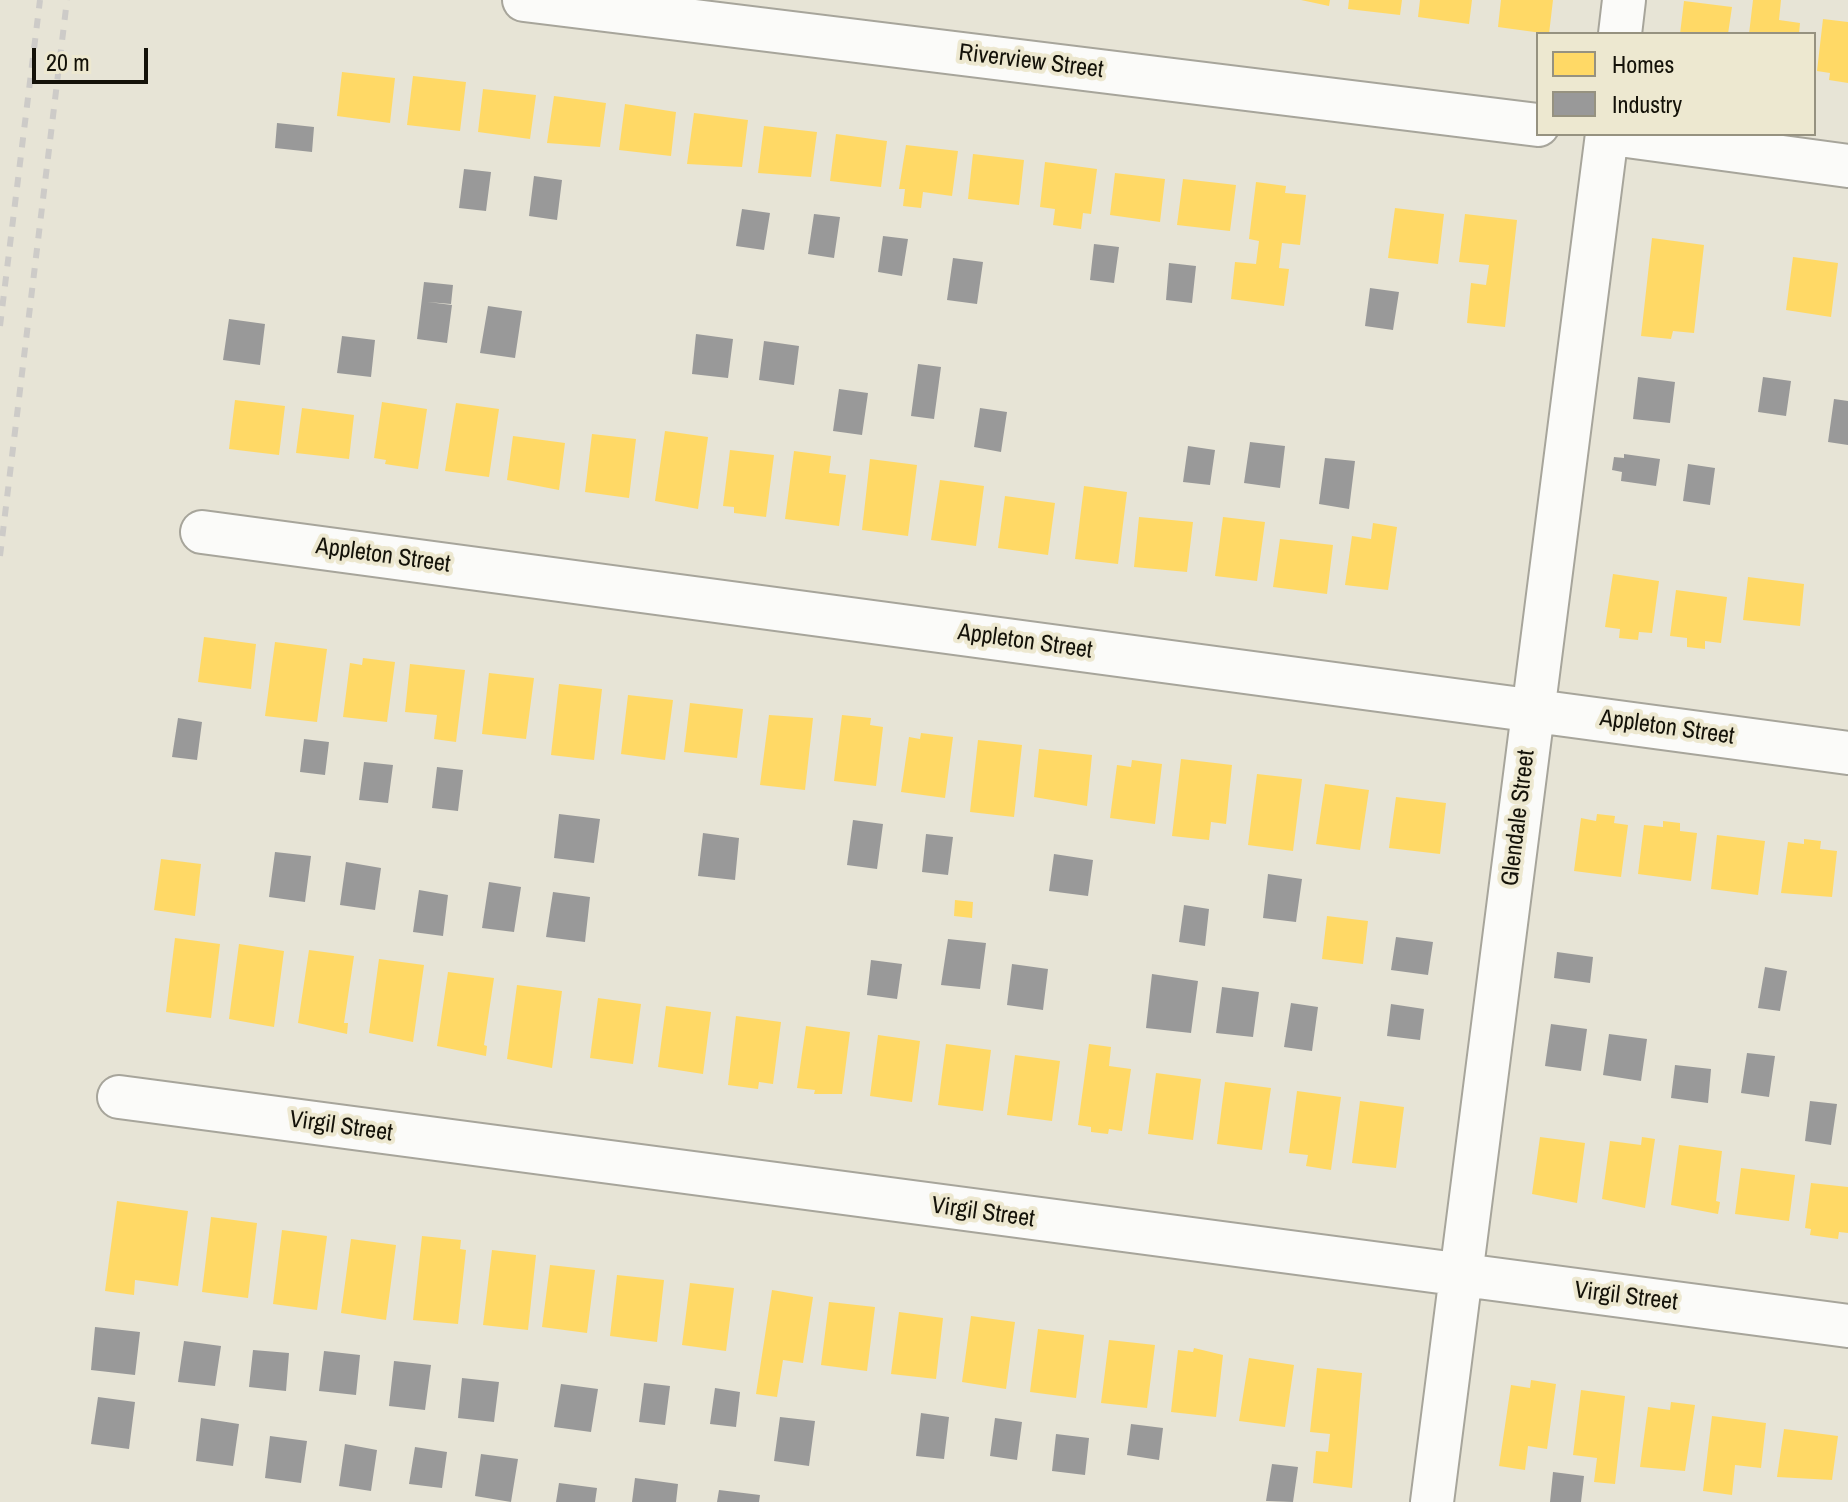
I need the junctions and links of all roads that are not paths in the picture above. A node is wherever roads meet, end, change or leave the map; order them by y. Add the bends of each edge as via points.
1 (524, 0) edge
2 (1624, 0) edge
3 (1620, 32) edge
4 (1536, 125) edge
5 (1609, 136) edge
6 (1624, 136) edge
7 (1848, 166) edge
8 (202, 532) dead end
9 (1533, 710) junction
10 (1848, 753) edge
11 (119, 1097) dead end
12 (1461, 1275) junction
13 (1848, 1326) edge
14 (1432, 1502) edge

1 - 4 street, Riverview Street
2 - 3 street
5 - 9 street, Glendale Street
6 - 7 street
8 - 9 street, Appleton Street
9 - 10 street, Appleton Street
9 - 12 street, Glendale Street
11 - 12 street, Virgil Street
12 - 13 street, Virgil Street
12 - 14 street, Glendale Street

